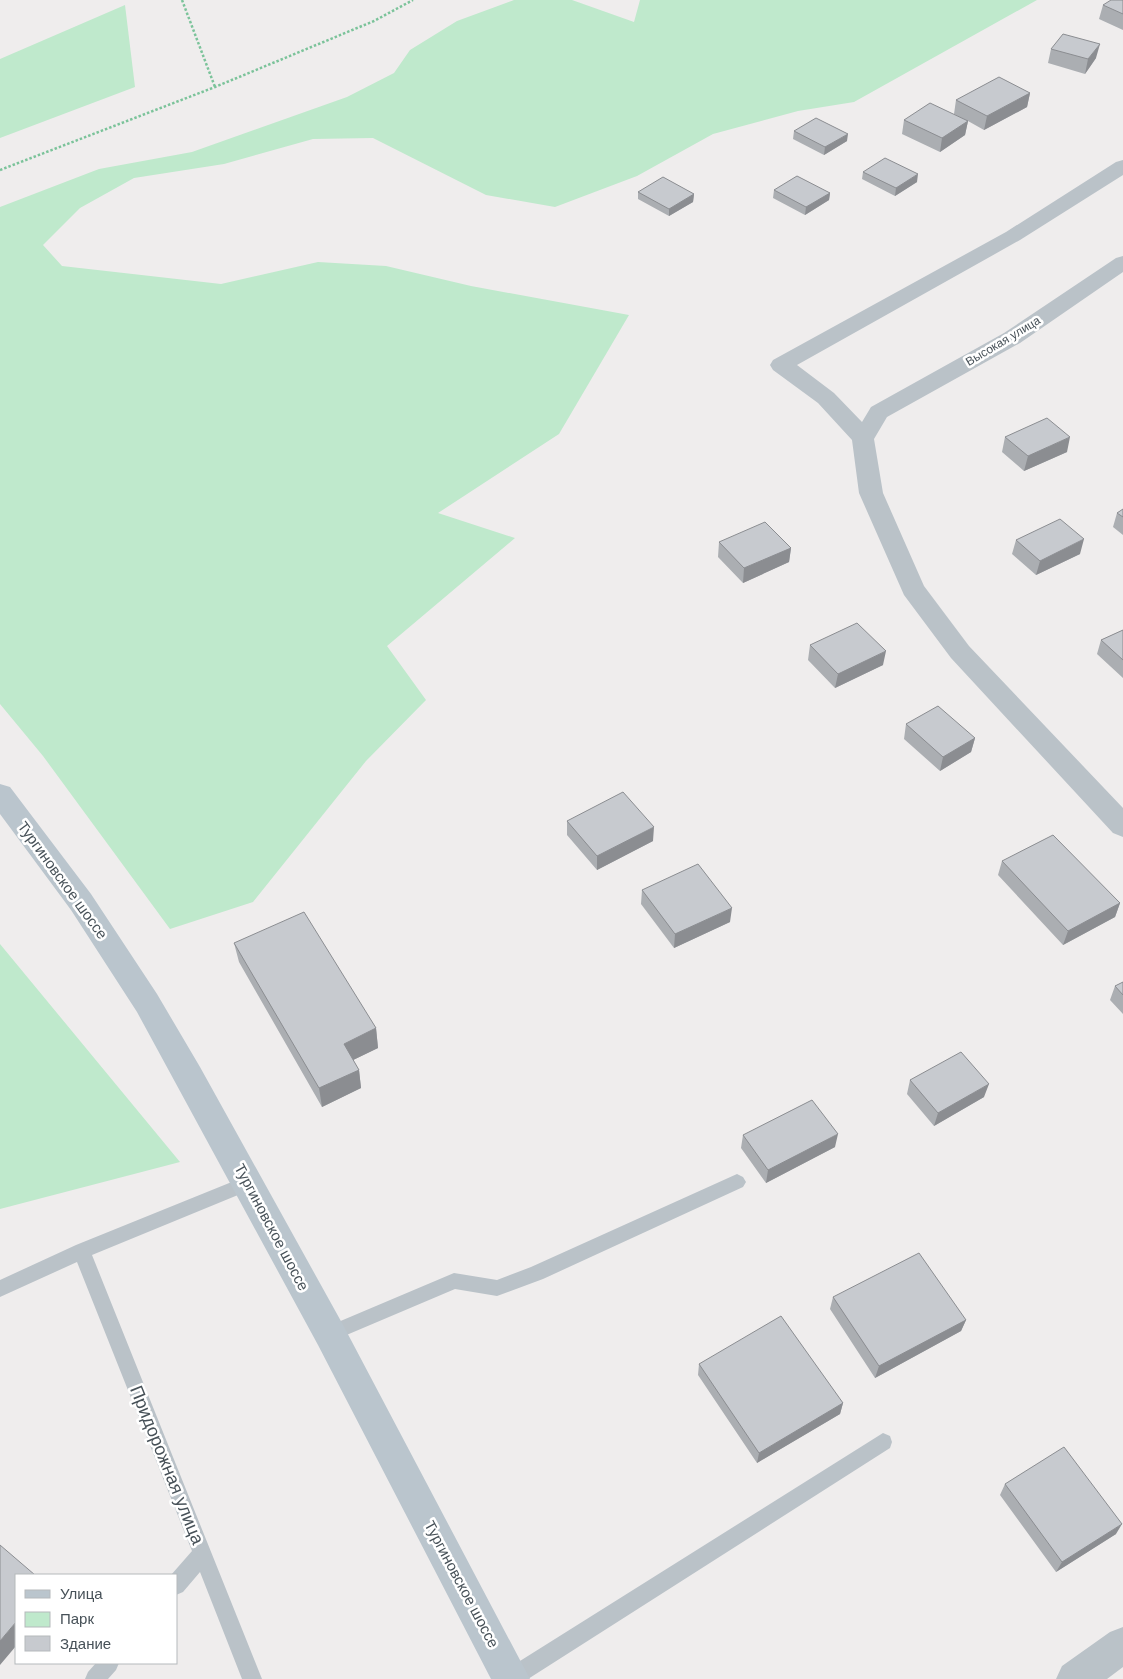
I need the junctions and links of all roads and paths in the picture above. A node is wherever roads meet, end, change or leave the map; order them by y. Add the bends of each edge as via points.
1 (182, 0) edge
2 (413, 0) edge
3 (215, 87) junction
4 (1123, 166) edge
5 (0, 170) edge
6 (1123, 262) edge
7 (863, 439) junction
8 (0, 794) edge
9 (1123, 826) edge
10 (737, 1182) dead end
11 (249, 1183) junction
12 (82, 1252) junction
13 (0, 1290) edge
14 (330, 1334) junction
15 (883, 1442) dead end
16 (202, 1554) junction
17 (178, 1583) edge
18 (1123, 1645) edge
19 (108, 1664) edge
20 (511, 1678) edge
21 (95, 1679) edge
22 (252, 1679) edge
23 (1075, 1679) edge

1 - 3 path
2 - 3 path via 374,21
3 - 5 path
4 - 7 street via 1013,236 781,365 808,382 852,423
6 - 7 street, Высокая улица via 1012,338 879,412
7 - 9 street via 871,494 913,588 960,652
8 - 11 main road, Тургиновское шоссе via 115,952
10 - 14 lane via 497,1288 454,1281
11 - 12 lane
11 - 14 main road, Тургиновское шоссе
12 - 13 lane
12 - 16 lane, Придорожная улица
14 - 20 main road, Тургиновское шоссе
15 - 20 lane
16 - 17 lane
16 - 22 lane, Придорожная улица
18 - 23 street
19 - 21 lane

